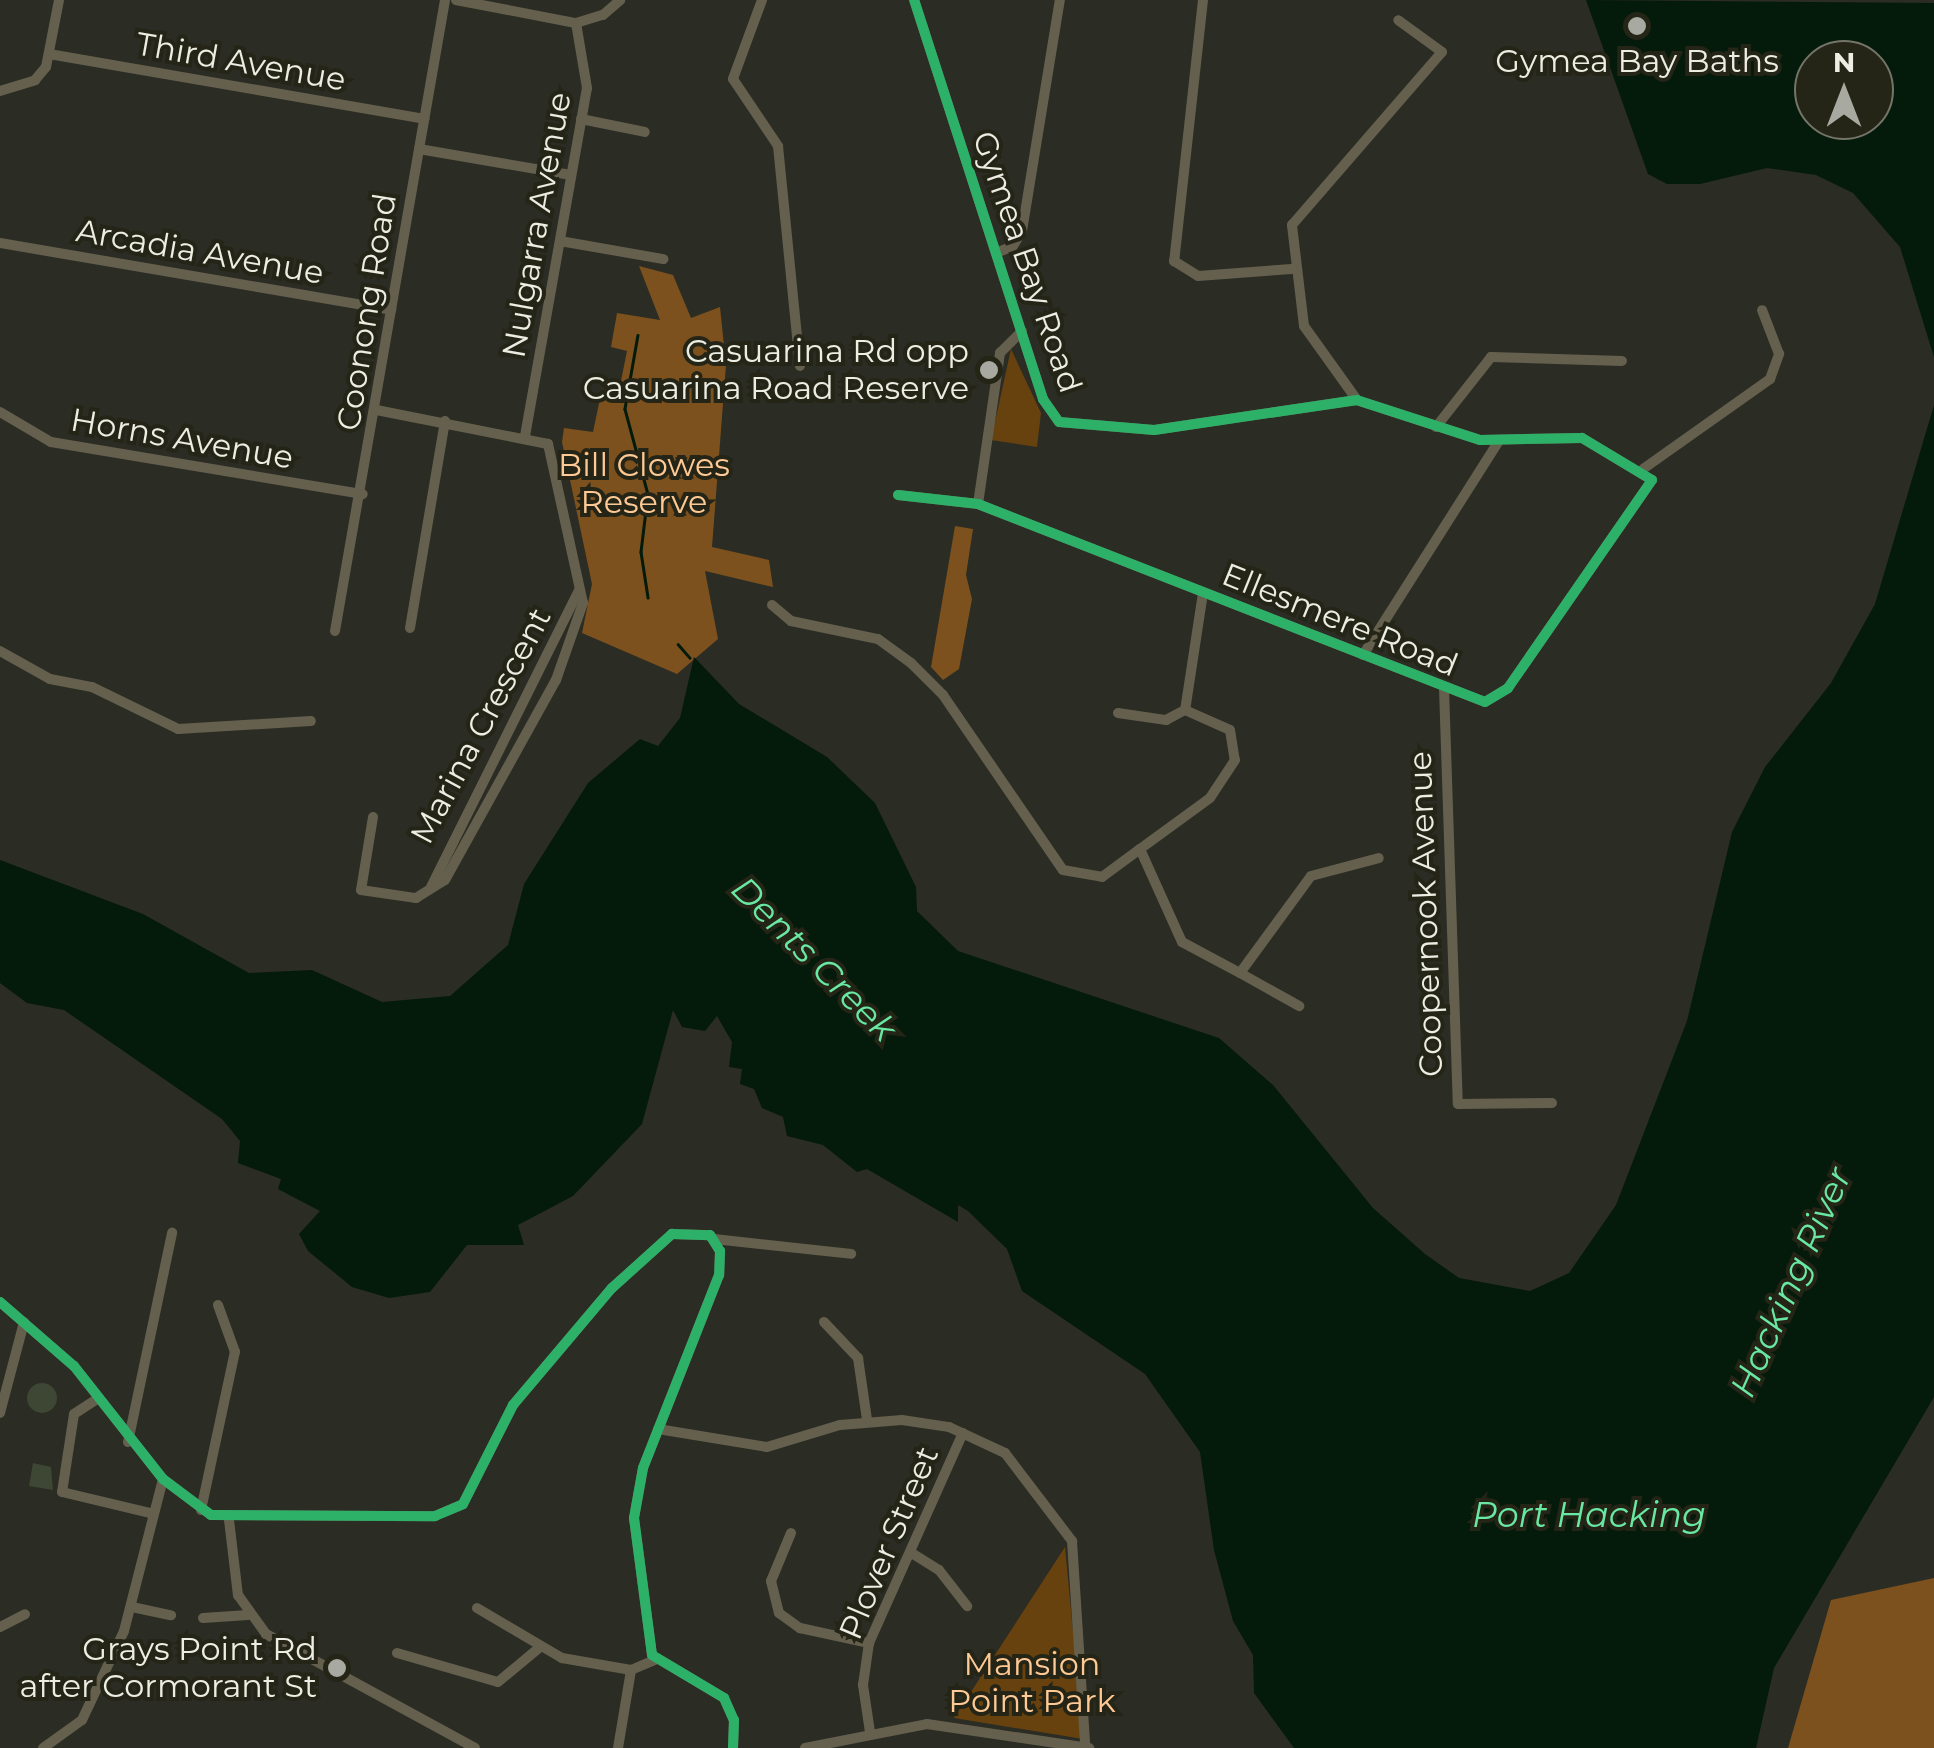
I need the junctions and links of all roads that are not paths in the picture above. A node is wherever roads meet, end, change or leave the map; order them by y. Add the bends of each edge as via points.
1 (58, 0) edge
2 (445, 0) edge
3 (456, 0) edge
4 (620, 0) edge
5 (762, 0) edge
6 (914, 0) edge
7 (1060, 0) edge
8 (1203, 0) edge
9 (1398, 20) dead end
10 (576, 22) junction
11 (50, 54) junction
12 (0, 91) edge
13 (581, 119) junction
14 (424, 120) junction
15 (645, 132) dead end
16 (419, 149) junction
17 (570, 175) junction
18 (560, 241) junction
19 (0, 243) edge
20 (996, 253) junction
21 (664, 259) dead end
22 (1292, 269) junction
23 (391, 310) junction
24 (1762, 310) dead end
25 (1022, 331) junction
26 (1622, 360) dead end
27 (800, 366) dead end
28 (1357, 400) junction
29 (376, 410) junction
30 (0, 412) edge
31 (445, 421) junction
32 (1436, 427) junction
33 (526, 436) junction
34 (1499, 441) junction
35 (1643, 469) junction
36 (364, 494) junction
37 (898, 495) dead end
38 (978, 504) junction
39 (1203, 593) junction
40 (772, 605) dead end
41 (410, 628) dead end
42 (335, 630) dead end
43 (0, 650) edge
44 (1363, 655) junction
45 (1444, 688) junction
46 (1185, 710) junction
47 (1118, 713) dead end
48 (311, 721) dead end
49 (373, 817) dead end
50 (1140, 849) junction
51 (1379, 858) dead end
52 (1240, 973) junction
53 (1300, 1006) dead end
54 (1552, 1103) dead end
55 (172, 1232) dead end
56 (714, 1239) junction
57 (852, 1254) dead end
58 (0, 1302) edge
59 (218, 1305) dead end
60 (24, 1322) junction
61 (824, 1322) dead end
62 (97, 1399) junction
63 (0, 1413) edge
64 (867, 1420) junction
65 (658, 1429) junction
66 (963, 1433) junction
67 (128, 1442) junction
68 (163, 1478) junction
69 (201, 1510) junction
70 (150, 1513) junction
71 (230, 1520) junction
72 (790, 1533) dead end
73 (910, 1552) junction
74 (966, 1606) dead end
75 (132, 1607) junction
76 (477, 1608) dead end
77 (25, 1614) dead end
78 (248, 1614) junction
79 (171, 1615) dead end
80 (202, 1618) dead end
81 (0, 1628) edge
82 (869, 1643) junction
83 (539, 1648) junction
84 (397, 1653) dead end
85 (655, 1660) junction
86 (631, 1670) junction
87 (870, 1732) junction
88 (1087, 1745) edge
89 (43, 1748) edge
90 (475, 1748) edge
91 (618, 1748) edge
92 (734, 1748) edge
93 (808, 1748) edge

1 - 11 street
2 - 14 street, Coonong Road
3 - 10 street
4 - 10 street via 604,15
5 - 27 street via 735,63 734,87 778,146
6 - 20 street, Gymea Bay Road
7 - 20 street via 1022,230 1018,242
8 - 22 street via 1174,261 1185,275 1198,276
9 - 22 street via 1442,52 1296,216
10 - 13 street, Nulgarra Avenue via 587,78
11 - 12 street via 35,80
11 - 14 street, Third Avenue
13 - 15 street
13 - 17 street, Nulgarra Avenue
14 - 16 street, Coonong Road
16 - 17 street
16 - 23 street, Coonong Road
17 - 18 street, Nulgarra Avenue
18 - 21 street
18 - 33 street, Nulgarra Avenue
19 - 23 street, Arcadia Avenue
20 - 25 street, Gymea Bay Road
22 - 28 street via 1314,346
23 - 29 street, Coonong Road
24 - 35 street via 1778,354 1770,379
25 - 28 street, Gymea Bay Road via 1048,410 1068,426 1154,430
25 - 38 street via 1000,353
26 - 32 street via 1491,356
28 - 32 street
29 - 31 street
29 - 36 street, Coonong Road
30 - 36 street, Horns Avenue via 52,442
31 - 33 street
31 - 41 street
32 - 34 street
33 - 49 street, Marina Crescent via 552,448 580,589 432,887 411,899 361,890
34 - 35 street via 1582,438
34 - 44 street
35 - 45 street, Ellesmere Road via 1652,480 1648,497 1502,696 1485,702
36 - 42 street, Coonong Road
37 - 38 street, Ellesmere Road
38 - 39 street, Ellesmere Road
39 - 44 street, Ellesmere Road
39 - 46 street
40 - 50 street via 790,620 878,640 911,663 943,695 1063,870 1102,876
43 - 48 street via 50,679 92,687 178,729
44 - 45 street, Ellesmere Road
45 - 54 street, Coopernook Avenue via 1458,1104
46 - 47 street via 1166,720
46 - 50 street via 1230,730 1235,760 1210,798
50 - 52 street via 1182,942
51 - 52 street via 1312,876
52 - 53 street
55 - 67 street
56 - 57 street
56 - 65 street via 718,1275
56 - 71 street via 697,1229 672,1234 612,1288 523,1390 467,1498 451,1512
58 - 60 street
59 - 69 street via 235,1352
60 - 62 street via 68,1359
60 - 63 street
61 - 64 street via 855,1353
62 - 67 street
62 - 70 street via 74,1414 62,1492
64 - 65 street via 767,1446
64 - 66 street via 934,1423
65 - 85 street via 634,1518
66 - 73 street, Plover Street
66 - 88 street via 1005,1453 1070,1536
67 - 68 street
68 - 69 street
68 - 70 street
69 - 71 street
70 - 75 street
71 - 78 street
72 - 82 street via 771,1581 779,1613 800,1628
73 - 74 street via 939,1570
73 - 82 street, Plover Street
75 - 79 street
75 - 89 street via 82,1720
76 - 83 street
77 - 81 street
78 - 80 street
78 - 90 street via 266,1634
82 - 87 street, Plover Street via 863,1685
83 - 84 street via 498,1682
83 - 86 street
85 - 86 street
85 - 92 street via 724,1698 734,1720
86 - 91 street
87 - 88 street via 940,1724
87 - 93 street

